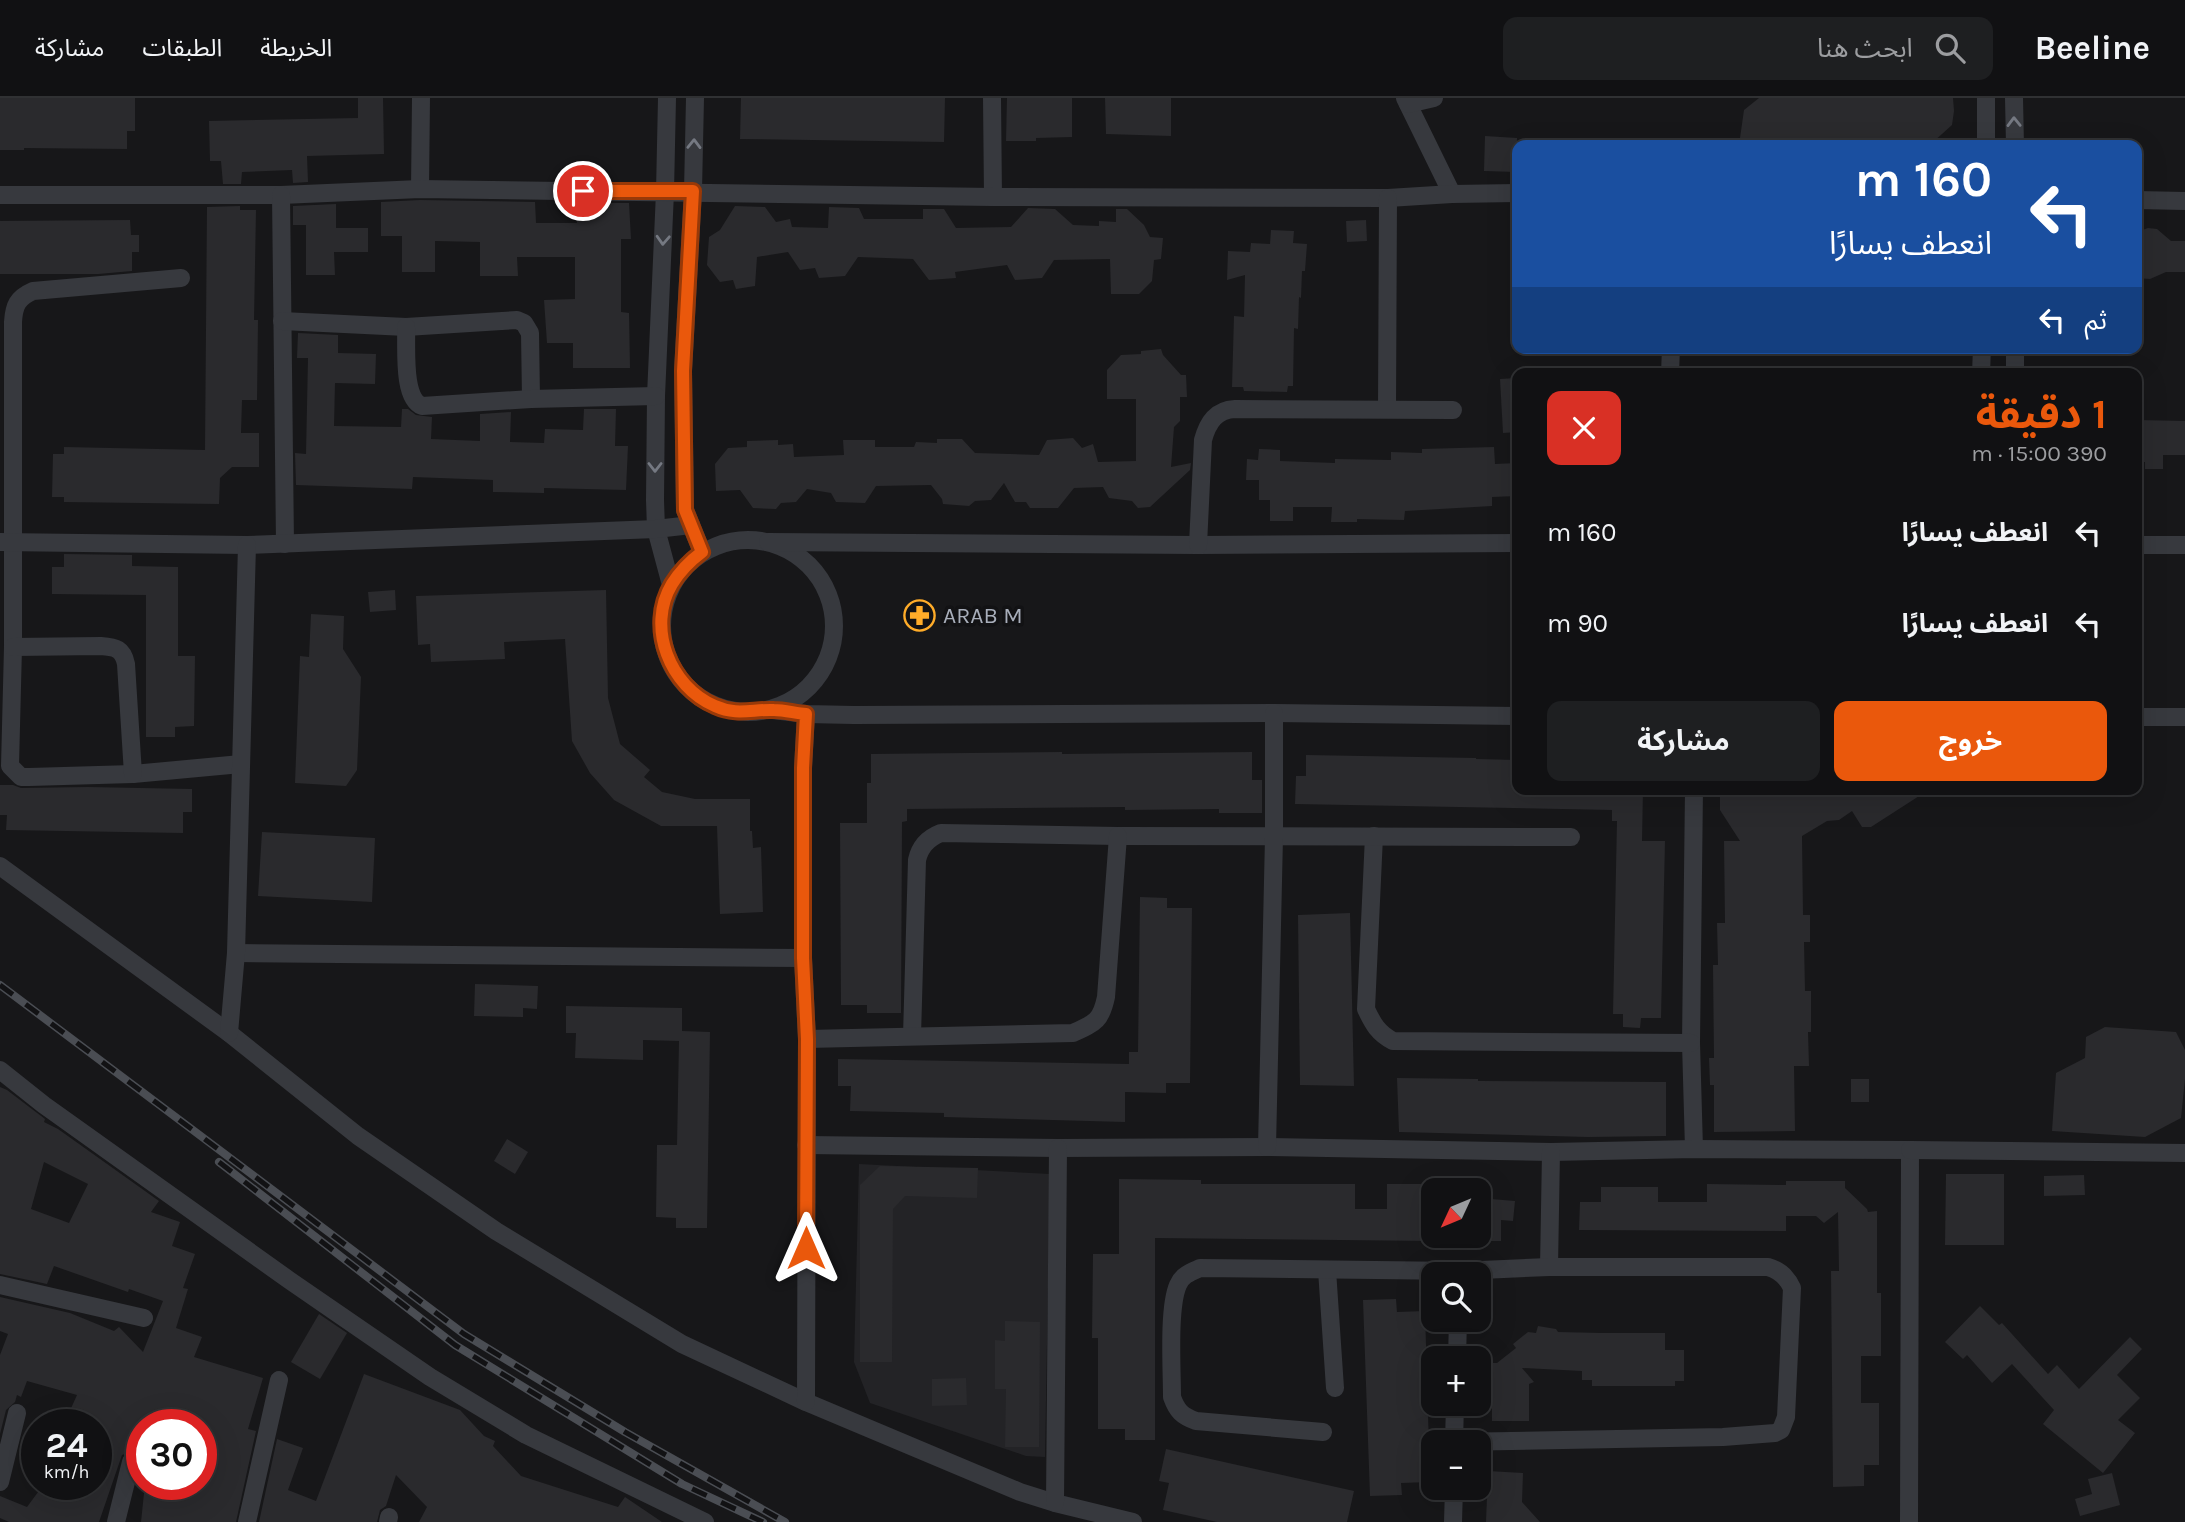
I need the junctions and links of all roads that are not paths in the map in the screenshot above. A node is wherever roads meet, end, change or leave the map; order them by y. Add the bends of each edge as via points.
1 (421, 98) edge
2 (667, 98) edge
3 (695, 98) edge
4 (992, 98) edge
5 (1434, 98) edge
6 (1986, 98) edge
7 (2014, 98) edge
8 (1407, 101) edge
9 (1986, 140) edge
10 (2015, 140) edge
11 (420, 189) junction
12 (693, 191) junction
13 (665, 192) junction
14 (1452, 194) junction
15 (1512, 194) edge
16 (0, 195) edge
17 (281, 195) junction
18 (993, 197) junction
19 (1388, 198) junction
20 (2142, 200) edge
21 (2185, 201) edge
22 (181, 278) dead end
23 (282, 321) junction
24 (407, 327) junction
25 (656, 396) junction
26 (531, 399) junction
27 (1387, 408) junction
28 (1453, 410) dead end
29 (691, 525) junction
30 (656, 529) junction
31 (6, 542) edge
32 (768, 542) junction
33 (1512, 543) edge
34 (285, 544) junction
35 (247, 545) junction
36 (1198, 545) junction
37 (2142, 545) edge
38 (2185, 545) edge
39 (702, 552) junction
40 (671, 585) junction
41 (13, 647) junction
42 (773, 709) junction
43 (1274, 713) junction
44 (806, 714) junction
45 (1512, 716) edge
46 (2142, 717) edge
47 (2185, 718) edge
48 (241, 765) junction
49 (133, 774) junction
50 (1693, 795) edge
51 (1118, 836) junction
52 (1374, 836) junction
53 (1274, 837) junction
54 (1571, 837) dead end
55 (0, 866) edge
56 (236, 953) junction
57 (803, 958) junction
58 (229, 1033) junction
59 (912, 1036) junction
60 (807, 1039) junction
61 (1691, 1043) junction
62 (0, 1070) edge
63 (806, 1145) junction
64 (1267, 1147) junction
65 (1058, 1148) junction
66 (1693, 1149) junction
67 (1910, 1150) junction
68 (1551, 1152) junction
69 (2185, 1153) edge
70 (1549, 1267) junction
71 (1327, 1270) junction
72 (1491, 1270) edge
73 (1421, 1271) edge
74 (0, 1285) edge
75 (144, 1318) dead end
76 (279, 1380) dead end
77 (1335, 1388) dead end
78 (806, 1402) junction
79 (17, 1413) dead end
80 (1324, 1432) dead end
81 (1491, 1441) edge
82 (0, 1482) edge
83 (126, 1482) edge
84 (1454, 1500) edge
85 (1055, 1503) junction
86 (116, 1522) edge
87 (247, 1522) edge
88 (705, 1522) edge
89 (1133, 1522) edge
90 (1453, 1522) edge
91 (1909, 1522) edge

1 - 11 street
2 - 13 street
12 -> 3 street
4 - 18 street
5 - 8 street
6 - 9 street
10 -> 7 street
8 - 14 street
11 - 13 street
11 - 17 street
12 - 13 street
12 - 18 street
12 - 29 street via 683,371 685,510
13 -> 25 street
14 - 15 street
14 - 19 street
16 - 17 street
17 - 23 street
18 - 19 street
19 - 27 street
20 - 21 street
22 - 31 street via 33,291 15,306
23 - 24 street
23 - 34 street
24 - 26 street via 409,387 418,405
24 - 26 street via 524,323 530,333
25 - 26 street
25 -> 30 street
27 - 28 street
27 - 36 street via 1236,409 1220,413 1207,427 1203,440
29 - 30 street
29 - 39 street
30 - 34 street
30 - 40 street
31 - 35 street
31 - 41 street
32 - 36 street
32 - 39 street via 742,539
32 - 42 street via 792,551 814,570 829,594 835,622 831,651 819,677 799,697
33 - 36 street
34 - 35 street
35 - 48 street
37 - 38 street
39 - 40 street
40 - 42 street via 662,613 663,642 673,669 691,692 716,707 744,713
41 - 49 street via 101,646 121,651 126,664
41 - 49 street via 10,766 15,772 21,777
42 - 44 street
43 - 44 street
43 - 45 street
43 - 53 street
44 - 57 street
46 - 47 street
48 - 49 street
48 - 56 street
50 - 61 street
51 - 53 street
51 - 59 street via 1106,997 1094,1024 1073,1033
51 - 59 street via 941,833 927,841 917,860
52 - 53 street
52 - 54 street
52 - 61 street via 1366,1009 1382,1035 1393,1041
53 - 64 street
55 - 58 street
56 - 57 street
56 - 58 street
57 - 60 street
58 - 78 street via 358,1136 496,1231 682,1344
59 - 60 street
60 - 63 street
61 - 66 street
62 - 88 street via 430,1377 526,1436
63 - 65 street
63 - 78 street
64 - 65 street
64 - 68 street
65 - 85 street
66 - 67 street
66 - 68 street
67 - 69 street
67 - 91 street
68 - 70 street
70 - 72 street
70 - 81 street via 1776,1270 1793,1287 1787,1417 1775,1433
71 - 73 street
71 - 77 street
71 - 80 street via 1200,1268 1189,1272 1178,1285 1173,1306 1171,1397 1184,1417 1196,1421
74 - 75 street
76 - 87 street
78 - 85 street
79 - 82 street
83 - 86 street
84 - 90 street
85 - 89 street

